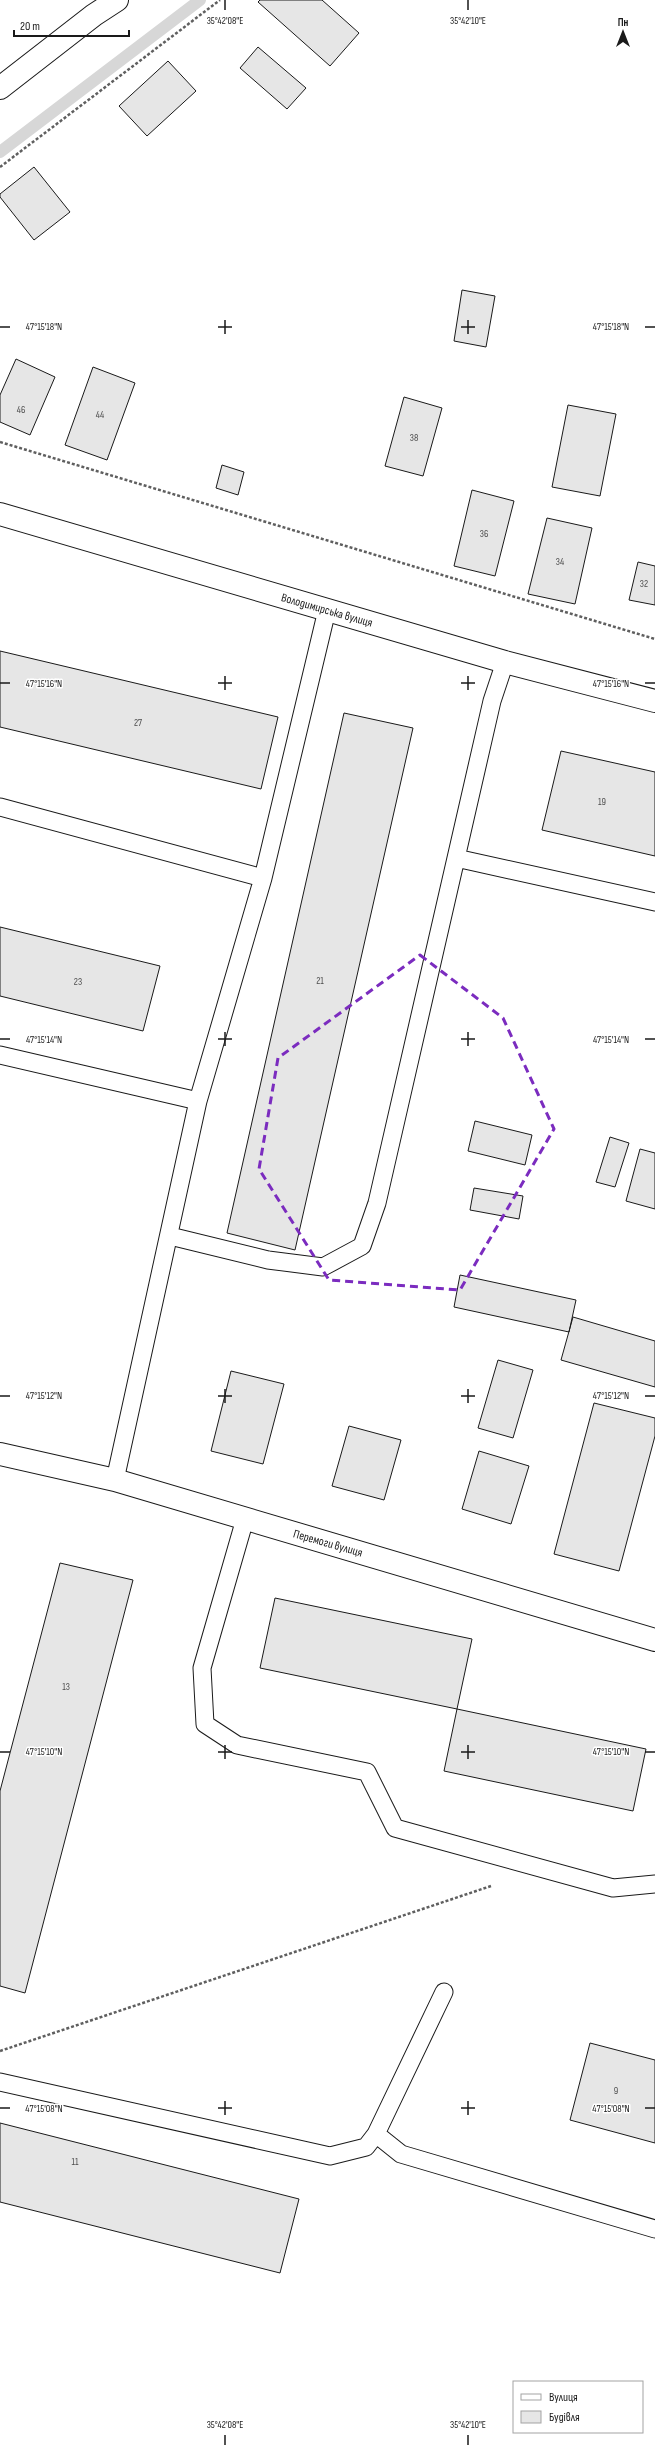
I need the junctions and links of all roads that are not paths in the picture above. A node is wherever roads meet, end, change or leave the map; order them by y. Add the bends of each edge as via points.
1 (117, 0) edge
2 (0, 88) edge
3 (0, 514) edge
4 (327, 610) junction
5 (505, 662) junction
6 (655, 701) edge
7 (0, 807) edge
8 (456, 858) junction
9 (263, 878) junction
10 (655, 902) edge
11 (0, 1055) edge
12 (198, 1101) junction
13 (170, 1236) junction
14 (0, 1454) edge
15 (115, 1480) junction
16 (245, 1519) junction
17 (655, 1640) edge
18 (655, 1884) edge
19 (444, 1992) dead end
20 (0, 2082) edge
21 (376, 2134) junction
22 (655, 2229) edge

1 - 2 street
3 - 4 street, Володимирська вулиця
4 - 5 street, Володимирська вулиця
4 - 9 lane
5 - 6 street, Володимирська вулиця
5 - 8 lane via 492,701
7 - 9 lane
8 - 10 lane
8 - 13 lane via 377,1203 362,1246 323,1267 268,1260
9 - 12 lane
11 - 12 lane
12 - 13 lane
13 - 15 lane
14 - 15 street, Перемоги вулиця
15 - 16 street, Перемоги вулиця
16 - 17 street, Перемоги вулиця
16 - 18 lane via 202,1668 205,1724 236,1745 367,1772 395,1828 613,1888
19 - 21 lane
20 - 21 lane via 330,2156 366,2147
21 - 22 lane via 401,2154

